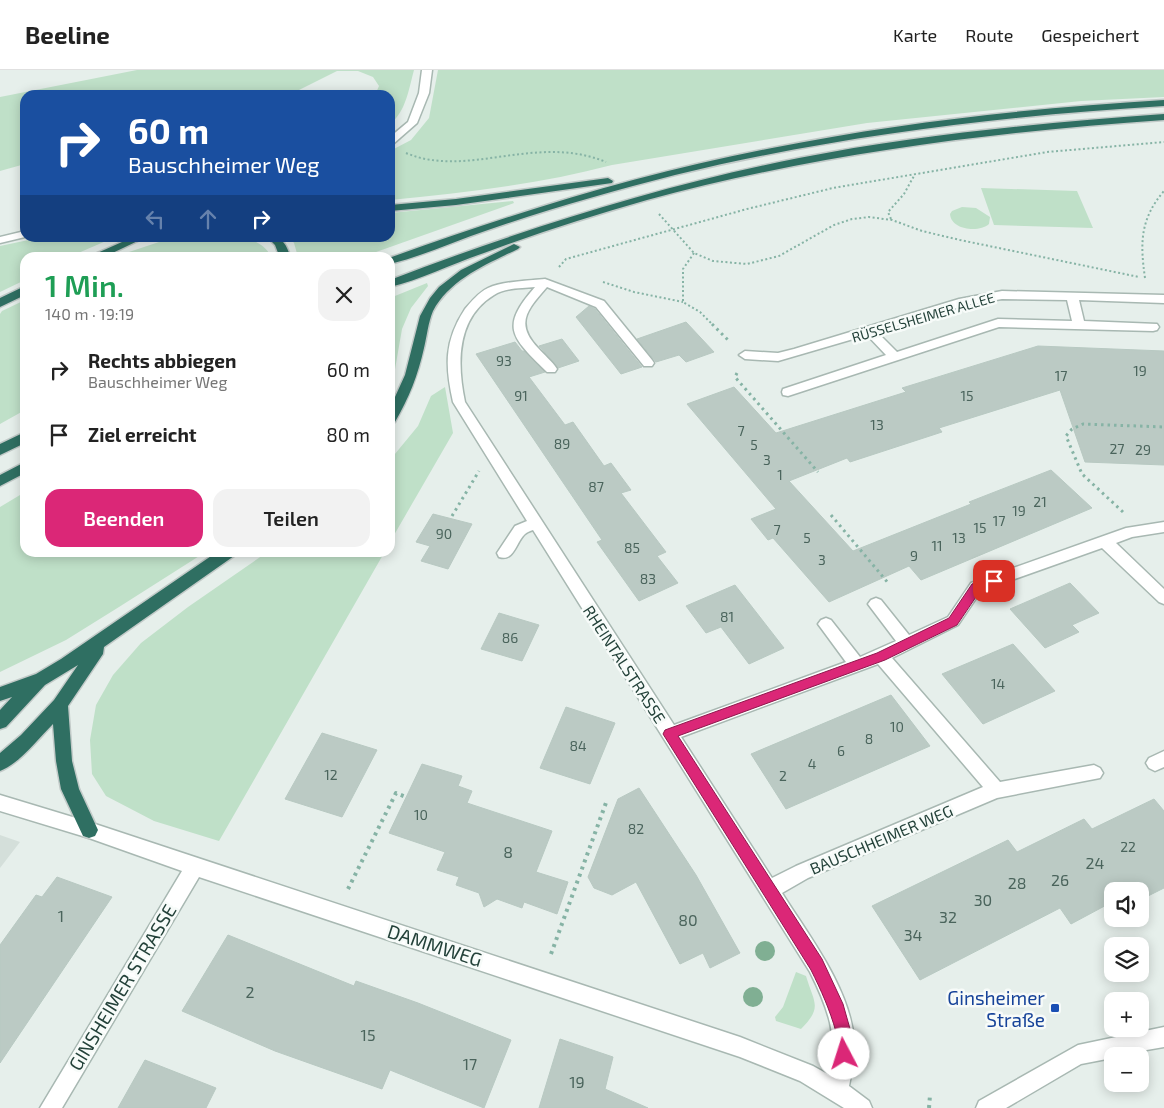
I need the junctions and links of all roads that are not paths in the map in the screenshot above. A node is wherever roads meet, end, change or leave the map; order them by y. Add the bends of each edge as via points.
1 (427, 70) edge
2 (1164, 103) edge
3 (1164, 117) edge
4 (395, 138) edge
5 (662, 176) junction
6 (395, 208) edge
7 (593, 212) junction
8 (20, 235) edge
9 (0, 240) edge
10 (130, 242) edge
11 (106, 252) edge
12 (395, 260) edge
13 (395, 282) edge
14 (545, 282) junction
15 (20, 293) edge
16 (1072, 297) junction
17 (1160, 299) edge
18 (0, 303) edge
19 (1079, 325) junction
20 (1153, 328) dead end
21 (870, 332) junction
22 (745, 355) road end
23 (895, 357) junction
24 (648, 363) dead end
25 (550, 369) dead end
26 (788, 392) dead end
27 (395, 411) edge
28 (20, 440) edge
29 (0, 450) edge
30 (20, 470) edge
31 (0, 481) edge
32 (536, 523) junction
33 (1164, 527) edge
34 (1104, 541) junction
35 (504, 553) dead end
36 (221, 557) edge
37 (1164, 598) edge
38 (876, 604) dead end
39 (826, 624) dead end
40 (102, 641) junction
41 (907, 644) junction
42 (881, 656) junction
43 (858, 665) junction
44 (42, 679) junction
45 (0, 694) edge
46 (60, 705) junction
47 (0, 722) edge
48 (670, 734) junction
49 (0, 763) edge
50 (1094, 773) dead end
51 (996, 790) junction
52 (0, 803) edge
53 (89, 830) junction
54 (195, 867) junction
55 (768, 890) junction
56 (1164, 1037) edge
57 (838, 1091) junction
58 (50, 1108) edge
59 (862, 1108) edge
60 (986, 1108) edge

1 - 4 street via 424,93 412,123
2 - 5 highway via 1022,114 872,133 769,151
3 - 7 highway via 1032,127 865,149 732,176
5 - 6 highway
5 - 12 highway via 564,202
7 - 13 highway
7 - 27 highway via 472,267 445,288 426,313 405,394
8 - 9 street
10 - 11 highway
14 - 24 street via 600,304
14 - 25 street via 520,314 518,322 523,336
14 - 32 street, RHEINTALSTRASSE via 519,284 491,292 475,304 455,341 454,362 459,402
15 - 18 highway
16 - 17 street, RÜSSELSHEIMER ALLEE
16 - 19 street
16 - 21 street, RÜSSELSHEIMER ALLEE via 990,296
19 - 20 street
19 - 23 street via 998,323
21 - 22 street, RÜSSELSHEIMER ALLEE via 778,357
21 - 23 street
23 - 26 street
28 - 29 highway
30 - 31 highway
32 - 35 street via 520,530
32 - 48 street, RHEINTALSTRASSE
33 - 34 street via 1141,529
34 - 37 street
34 - 41 street via 976,588 953,621
36 - 40 highway
38 - 41 street
39 - 43 street
40 - 44 highway
40 - 46 highway
41 - 42 street
42 - 43 street
42 - 51 street
43 - 48 street
44 - 45 highway
44 - 47 highway
46 - 49 highway
46 - 53 highway via 64,761 70,789
48 - 55 street, RHEINTALSTRASSE
50 - 51 street, BAUSCHHEIMER WEG
51 - 55 street, BAUSCHHEIMER WEG via 802,872
52 - 53 street, DAMMWEG
53 - 54 street, DAMMWEG
54 - 57 street, DAMMWEG via 740,1047 806,1073
54 - 58 street, GINSHEIMER STRASSE
55 - 57 street, RHEINTALSTRASSE via 817,964 835,1004 844,1036
56 - 60 street via 1078,1055
57 - 59 street, DAMMWEG

